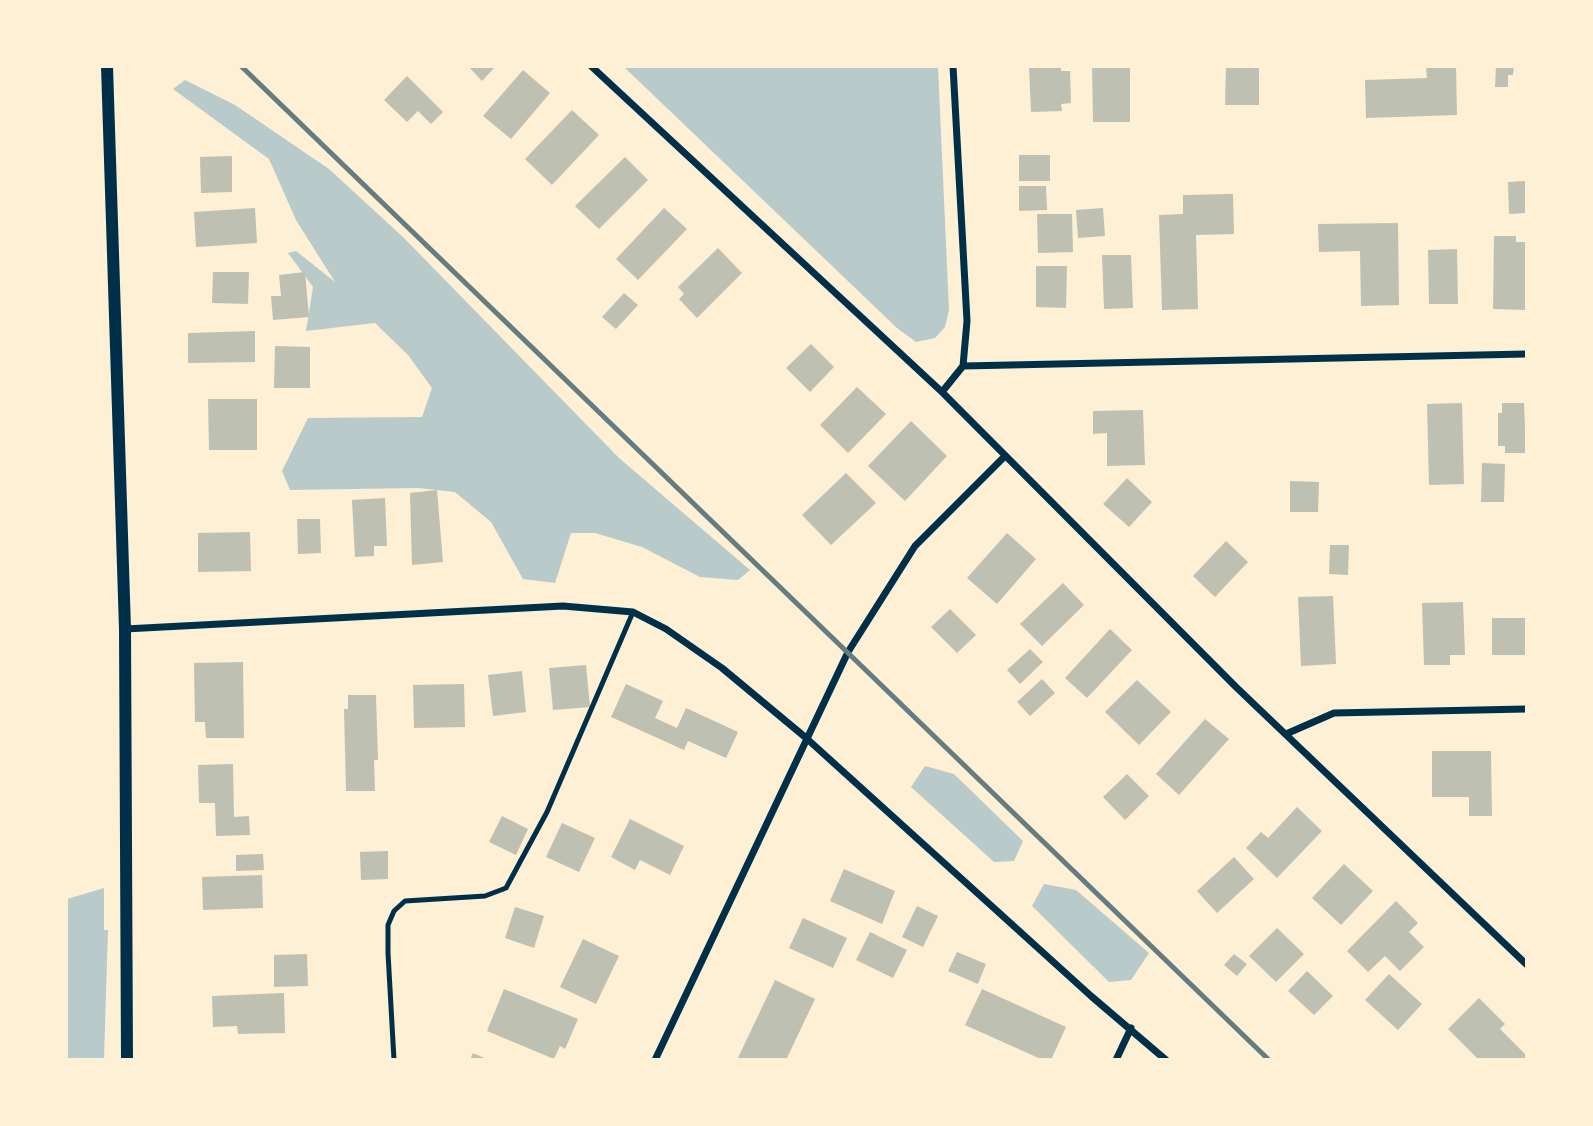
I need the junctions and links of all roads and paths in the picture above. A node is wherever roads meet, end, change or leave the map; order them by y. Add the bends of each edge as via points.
1 (107, 66) edge
2 (591, 66) edge
3 (953, 66) edge
4 (1527, 354) edge
5 (963, 366) junction
6 (942, 391) junction
7 (1004, 457) junction
8 (633, 612) junction
9 (125, 629) junction
10 (1527, 709) edge
11 (1286, 734) junction
12 (805, 737) junction
13 (1527, 964) edge
14 (1131, 1028) junction
15 (127, 1059) edge
16 (394, 1059) edge
17 (655, 1059) edge
18 (1116, 1059) edge
19 (1166, 1059) edge

1 - 9 street
2 - 6 street
3 - 5 street via 967,321
4 - 5 street
5 - 6 street
6 - 7 street
7 - 11 street
7 - 12 street via 915,546 848,652
8 - 9 street via 563,606
8 - 12 street via 722,668
8 - 16 lane via 547,812 506,887 485,896 405,901 394,911 388,925
9 - 15 street
10 - 11 street via 1334,713
11 - 13 street
12 - 14 street
12 - 17 street
14 - 18 street
14 - 19 street

